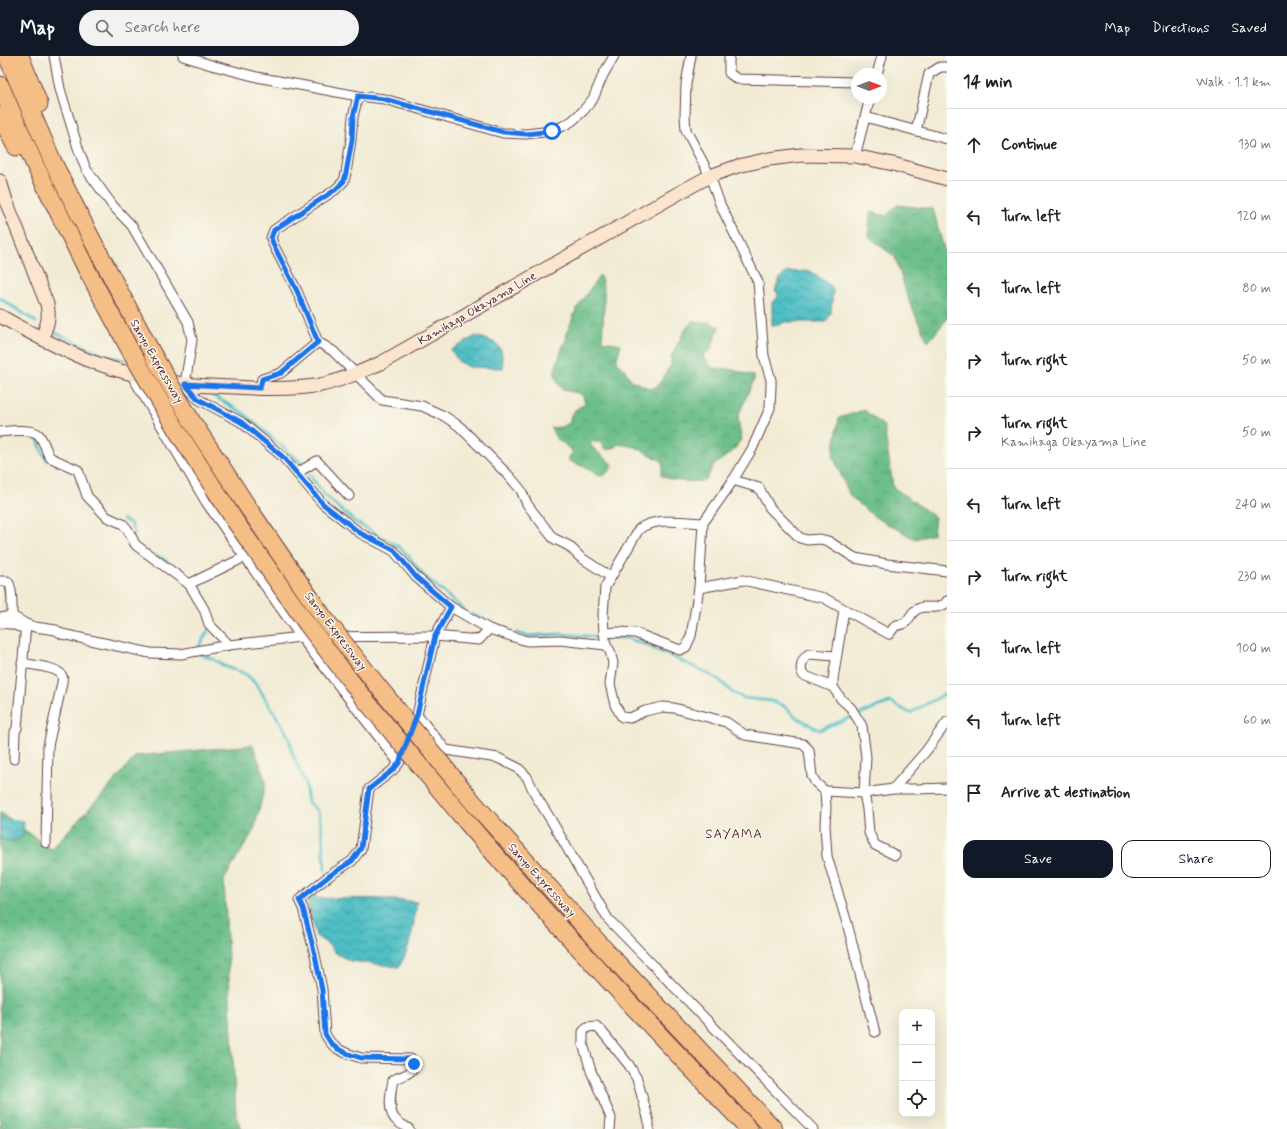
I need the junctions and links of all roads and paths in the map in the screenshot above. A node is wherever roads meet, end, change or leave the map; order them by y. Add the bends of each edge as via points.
1 (6, 56) edge
2 (20, 56) edge
3 (54, 56) edge
4 (183, 56) edge
5 (614, 56) edge
6 (691, 56) edge
7 (730, 56) edge
8 (882, 56) edge
9 (947, 67) edge
10 (879, 68) edge
11 (851, 82) edge
12 (0, 85) edge
13 (358, 96) junction
14 (868, 104) edge
15 (0, 116) edge
16 (865, 117) junction
17 (916, 131) junction
18 (947, 139) edge
19 (855, 156) junction
20 (53, 162) junction
21 (710, 176) junction
22 (947, 179) edge
23 (0, 181) edge
24 (86, 268) junction
25 (0, 316) edge
26 (42, 338) junction
27 (318, 342) junction
28 (130, 374) junction
29 (355, 374) junction
30 (185, 384) junction
31 (260, 388) junction
32 (0, 432) edge
33 (297, 473) junction
34 (733, 480) junction
35 (349, 496) dead end
36 (703, 523) junction
37 (244, 557) junction
38 (947, 571) edge
39 (611, 577) junction
40 (0, 581) edge
41 (191, 583) junction
42 (699, 588) junction
43 (947, 600) edge
44 (451, 607) junction
45 (844, 610) junction
46 (12, 616) junction
47 (0, 618) edge
48 (0, 623) edge
49 (26, 626) junction
50 (489, 629) junction
51 (604, 633) junction
52 (435, 636) junction
53 (301, 637) junction
54 (229, 645) junction
55 (606, 645) junction
56 (836, 656) junction
57 (22, 663) junction
58 (833, 687) junction
59 (417, 715) junction
60 (947, 722) edge
61 (14, 759) dead end
62 (399, 763) junction
63 (893, 788) junction
64 (947, 788) edge
65 (825, 791) junction
66 (864, 793) junction
67 (46, 842) dead end
68 (895, 855) dead end
69 (875, 1032) dead end
70 (409, 1129) edge
71 (610, 1129) edge
72 (650, 1129) edge
73 (749, 1129) edge
74 (774, 1129) edge
75 (813, 1129) edge

1 - 20 highway, Sanyo Expressway
2 - 20 highway via 49,131
3 - 30 street via 60,89 86,169 113,206 132,226 188,322 192,340
4 - 13 street via 257,77
5 - 13 street via 593,99 572,121 552,131 526,134 503,132 384,99
6 - 21 street via 686,84 686,130
7 - 11 street via 729,73 737,79
8 - 10 street
9 - 17 street via 940,67 929,74
12 - 24 highway, Sanyo Expressway via 35,165
13 - 27 street via 344,181 335,190 274,230 271,238
14 - 16 street
15 - 24 highway via 34,184
16 - 17 street
16 - 19 street
17 - 18 street
19 - 21 main road, Kamihaga Okayama Line via 801,155 769,159
19 - 22 main road, Kamihaga Okayama Line
20 - 74 highway, Sanyo Expressway, bridge via 88,234 191,420 322,615 473,802 607,952
21 - 29 main road, Kamihaga Okayama Line via 381,363
21 - 34 street via 720,204 758,282 764,356 771,380 770,408 752,449
23 - 26 main road via 48,309 48,322
24 - 73 highway, Sanyo Expressway, bridge via 176,429 237,524 307,624 362,696 459,813 596,967
25 - 26 main road, Kamihaga Okayama Line
26 - 28 main road, Kamihaga Okayama Line via 89,360
27 - 29 street via 333,351
27 - 31 street via 281,373 262,379
28 - 30 main road, Kamihaga Okayama Line
28 - 37 street via 206,502
29 - 31 main road, Kamihaga Okayama Line via 322,385
29 - 39 street via 382,400 422,406 459,426 521,490 527,504 553,538 569,546 580,557
30 - 31 main road, Kamihaga Okayama Line
30 - 33 street via 198,399 241,422 283,457
32 - 41 street via 27,431 40,436 49,456 78,470 85,494 108,517 123,524 137,546
33 - 35 street via 317,461
33 - 44 street via 323,504 360,533 394,550 416,577
34 - 36 street
34 - 38 street via 759,488 770,508 800,538 828,541 855,558
36 - 39 street via 646,524 639,529
36 - 42 street
37 - 41 street
37 - 53 street
39 - 51 street via 605,587 602,615
40 - 46 street via 9,583
41 - 54 street via 211,626
42 - 45 street via 743,580 824,598
42 - 51 street via 691,636 686,647 680,650 635,633
43 - 45 street via 945,604 936,607 920,608 912,613 908,621 896,625 889,634
44 - 50 street
44 - 52 street
45 - 56 street
46 - 47 street
46 - 49 street
48 - 49 street
49 - 54 street via 56,630 62,634 150,653 181,654
49 - 57 street
50 - 52 street via 479,640
50 - 55 street via 527,641 560,640
51 - 55 street
52 - 53 street
52 - 59 street
53 - 54 street
53 - 62 street
55 - 65 street via 613,662 610,684 615,706 622,717 630,718 663,707 674,708 726,722 745,735 803,744 809,750 812,776
56 - 58 street
56 - 58 street via 809,654 803,660 801,672
57 - 61 street via 17,728 14,732
57 - 67 street via 54,669 62,676 48,746
58 - 66 street via 862,726 866,757
59 - 62 street
59 - 75 street via 446,750 498,758 518,768 527,777 608,919
60 - 63 street via 926,751
62 - 70 street via 369,789 361,848 352,861 299,900 322,990 325,1034 336,1048 361,1058 411,1059 413,1069 410,1073 393,1080 391,1090 395,1119
63 - 64 street
63 - 66 street
65 - 66 street
65 - 69 street via 827,856
66 - 68 street via 869,833 875,845
71 - 72 street via 611,1118 591,1071 583,1044 583,1032 587,1027 596,1026 629,1065 637,1079 650,1121

